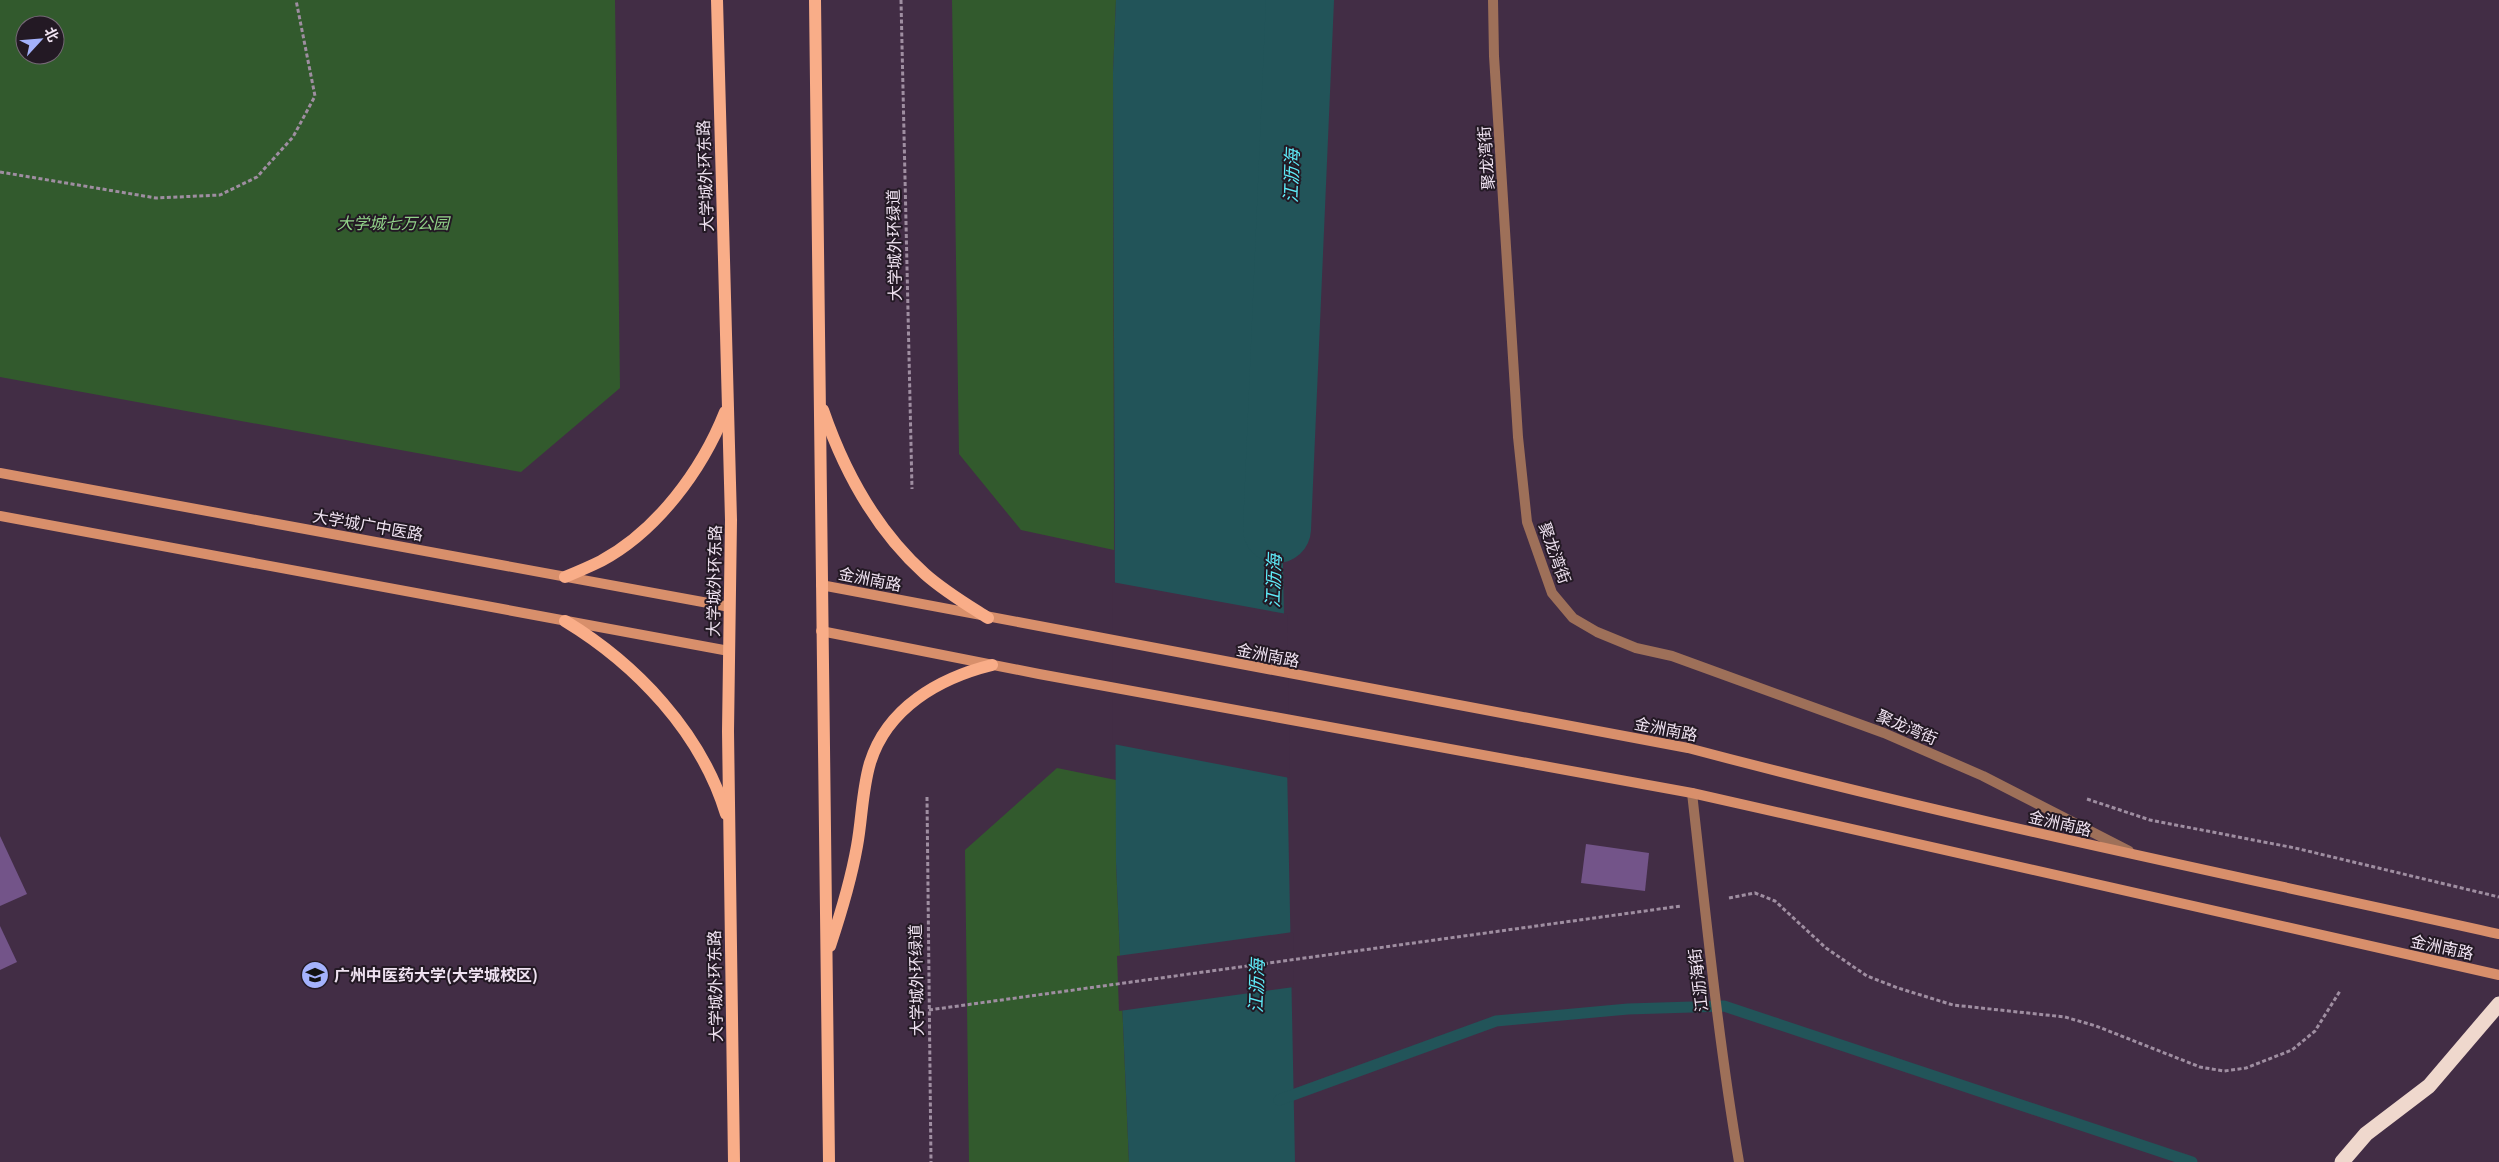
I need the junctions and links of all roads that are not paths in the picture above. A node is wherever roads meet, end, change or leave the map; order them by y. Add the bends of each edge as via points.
1 (717, 0) edge
2 (815, 0) edge
3 (1493, 0) edge
4 (819, 397) junction
5 (728, 405) junction
6 (0, 473) edge
7 (0, 516) edge
8 (565, 577) junction
9 (821, 585) junction
10 (730, 607) junction
11 (988, 618) junction
12 (564, 620) junction
13 (821, 631) junction
14 (729, 651) junction
15 (992, 665) junction
16 (1692, 793) junction
17 (729, 826) junction
18 (2136, 856) junction
19 (2499, 934) edge
20 (826, 957) junction
21 (2499, 975) edge
22 (2499, 1004) edge
23 (734, 1162) edge
24 (829, 1162) edge
25 (1739, 1162) edge
26 (2342, 1162) edge

1 - 5 main road, 大学城外环东路
2 - 4 main road
3 - 18 street, 聚龙湾街 via 1518,437 1527,522 1552,593 1573,618 1596,632 1636,648 1672,656 1884,733 1983,776
4 - 9 main road
4 - 11 main road via 832,438 846,467 871,512 890,537 925,574
5 - 8 main road via 695,469 654,519 601,561
5 - 10 main road, 大学城外环东路
6 - 8 main road, 大学城广中医路
7 - 12 main road
8 - 10 main road, 大学城广中医路
9 - 11 main road, 金洲南路
9 - 13 main road
10 - 14 main road, 大学城外环东路
11 - 18 main road, 金洲南路 via 1688,748
12 - 14 main road
12 - 17 main road via 616,656 655,693 702,760 723,804
13 - 15 main road, 金洲南路
13 - 20 main road
14 - 17 main road, 大学城外环东路
15 - 16 main road, 金洲南路
15 - 20 main road via 959,674 930,689 908,706 882,736 870,763 852,872
16 - 21 main road, 金洲南路
16 - 25 street, 江沥海街 via 1726,1088
17 - 23 main road, 大学城外环东路
18 - 19 main road, 金洲南路
20 - 24 main road
22 - 26 highway via 2429,1086 2366,1134

